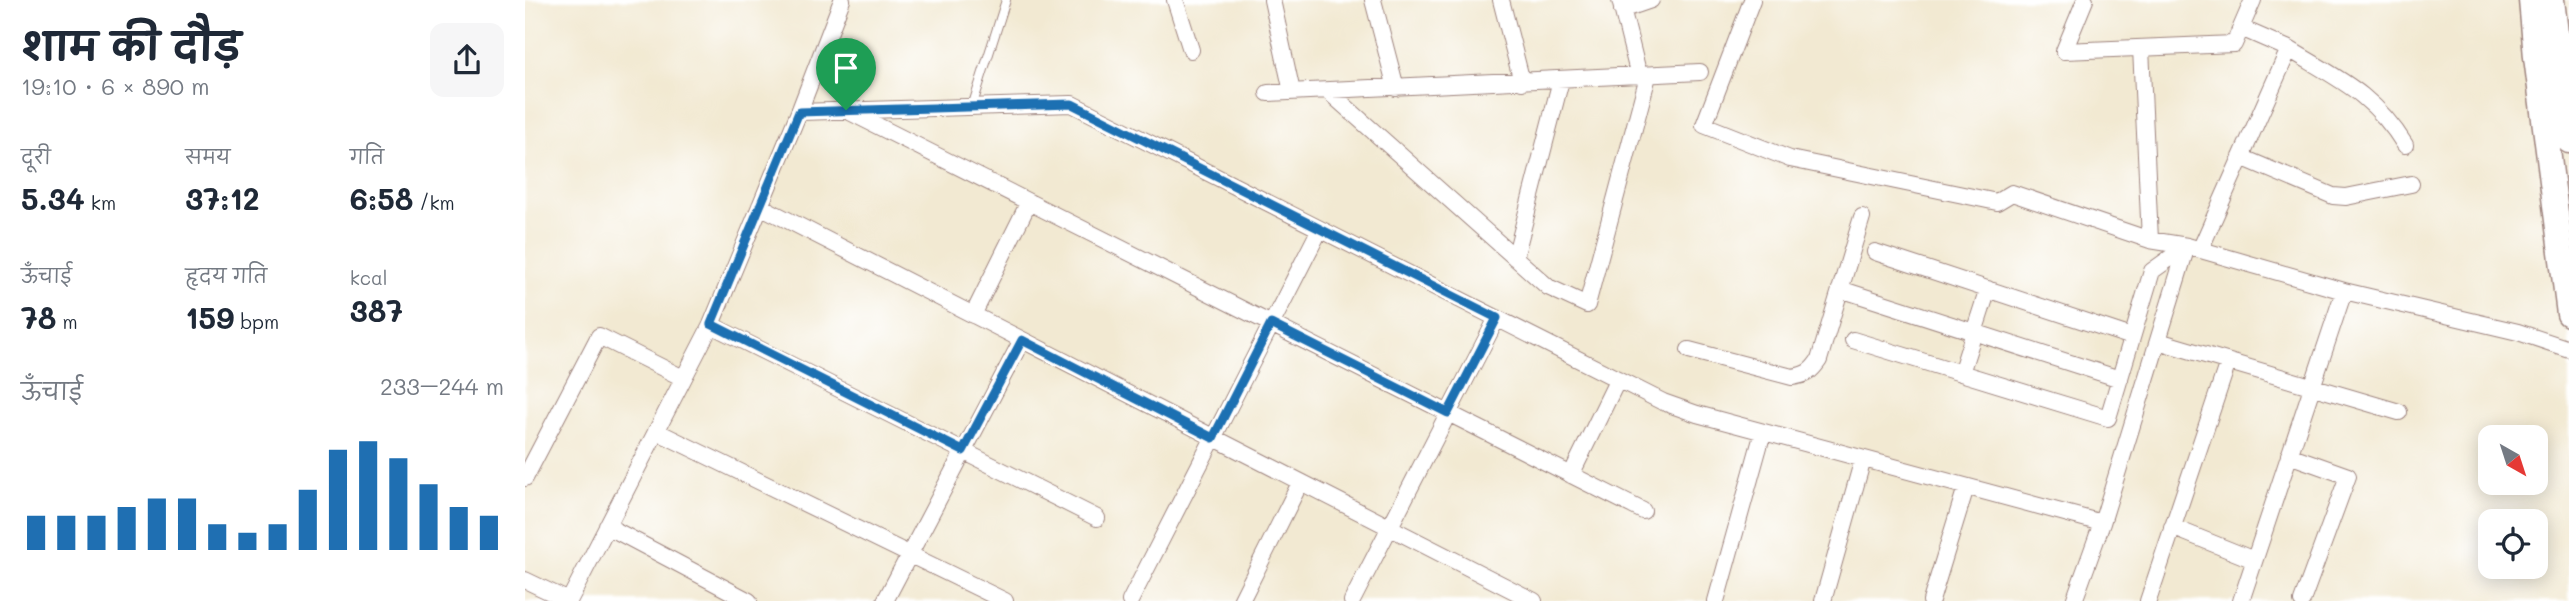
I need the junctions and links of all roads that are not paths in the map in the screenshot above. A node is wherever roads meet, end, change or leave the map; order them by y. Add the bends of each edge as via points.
1 (842, 0) edge
2 (1006, 0) edge
3 (1175, 0) edge
4 (1272, 0) edge
5 (1373, 0) edge
6 (1500, 0) edge
7 (1651, 0) edge
8 (1752, 0) edge
9 (2085, 0) edge
10 (2253, 0) edge
11 (2531, 0) edge
12 (2552, 0) edge
13 (1621, 5) edge
14 (2241, 28) junction
15 (2141, 48) junction
16 (2289, 49) junction
17 (1191, 50) dead end
18 (1700, 72) dead end
19 (1644, 76) junction
20 (1561, 80) junction
21 (1522, 82) junction
22 (1397, 88) junction
23 (1328, 91) junction
24 (1292, 92) junction
25 (1268, 93) dead end
26 (972, 107) junction
27 (846, 110) junction
28 (799, 112) junction
29 (2569, 141) edge
30 (2405, 145) dead end
31 (2241, 157) junction
32 (2411, 184) dead end
33 (1029, 202) junction
34 (760, 206) junction
35 (1861, 217) dead end
36 (1320, 229) junction
37 (2150, 240) junction
38 (2194, 248) junction
39 (1875, 252) dead end
40 (1515, 258) junction
41 (1840, 289) junction
42 (1988, 289) junction
43 (2344, 291) junction
44 (2569, 314) edge
45 (973, 315) junction
46 (1497, 318) junction
47 (711, 324) junction
48 (1271, 324) junction
49 (1974, 332) junction
50 (2132, 337) junction
51 (1022, 340) junction
52 (1853, 340) dead end
53 (2158, 341) junction
54 (2569, 349) edge
55 (1689, 350) dead end
56 (2228, 362) junction
57 (1961, 373) junction
58 (683, 378) junction
59 (1618, 379) junction
60 (2120, 379) junction
61 (2312, 387) junction
62 (2399, 412) dead end
63 (1448, 413) junction
64 (656, 431) junction
65 (1763, 432) junction
66 (1213, 438) junction
67 (963, 451) junction
68 (2289, 455) junction
69 (1863, 459) junction
70 (1571, 475) junction
71 (525, 478) edge
72 (1300, 483) junction
73 (1966, 486) junction
74 (1643, 511) dead end
75 (1097, 518) dead end
76 (2102, 523) junction
77 (607, 526) junction
78 (2172, 527) junction
79 (1389, 528) junction
80 (909, 554) junction
81 (2254, 560) junction
82 (525, 580) edge
83 (2080, 599) edge
84 (569, 601) edge
85 (748, 601) edge
86 (885, 601) edge
87 (1005, 601) edge
88 (1130, 601) edge
89 (1241, 601) edge
90 (1352, 601) edge
91 (1534, 601) edge
92 (1716, 601) edge
93 (1823, 601) edge
94 (1931, 601) edge
95 (2148, 601) edge
96 (2241, 601) edge
97 (2302, 601) edge

1 - 28 street
2 - 26 lane
3 - 17 street
4 - 24 street
5 - 22 street
6 - 21 street
7 - 13 street
8 - 37 street via 1704,125 1790,159 1997,202 2012,193
9 - 15 street via 2064,51
10 - 14 street
11 - 44 main road
12 - 29 main road
13 - 19 street
14 - 15 street via 2234,44
14 - 16 street
15 - 37 street
16 - 30 street via 2371,101
16 - 31 street
18 - 19 street
19 - 20 street
19 - 40 street via 1587,305 1548,287
20 - 21 street
20 - 40 street
21 - 22 street
22 - 23 street
23 - 24 street
23 - 40 street
24 - 25 street
26 - 27 street
26 - 36 street via 1072,104
27 - 28 street
27 - 33 street
28 - 34 street
31 - 32 street via 2333,196
31 - 38 street
33 - 45 street
33 - 48 street
34 - 45 street
34 - 47 street
35 - 41 street
36 - 46 street
36 - 48 street
37 - 38 street
38 - 43 street
38 - 50 street via 2152,271
38 - 53 street
39 - 42 street
41 - 49 street
41 - 55 street via 1819,360 1806,375 1792,377
42 - 49 street
42 - 50 street
43 - 54 street via 2518,332
43 - 61 street
45 - 51 street
46 - 59 street
46 - 63 street
47 - 58 street
47 - 67 street
48 - 63 street
48 - 66 street
49 - 57 street
49 - 60 street
50 - 60 street
51 - 66 street
51 - 67 street
52 - 57 street
53 - 56 street
53 - 76 street
56 - 61 street
56 - 78 street
57 - 60 street via 2108,418
58 - 64 street
58 - 71 street via 599,336
59 - 65 street via 1674,406
59 - 70 street
61 - 62 street
61 - 68 street
63 - 70 street
63 - 79 street
64 - 77 street
64 - 80 street
65 - 69 street
65 - 92 street
66 - 72 street
66 - 88 street
67 - 75 street
67 - 80 street
68 - 81 street
68 - 97 street via 2348,476
69 - 73 street
69 - 93 street
70 - 74 street
72 - 79 street
72 - 89 street
73 - 76 street
73 - 94 street
76 - 83 street
77 - 84 street
77 - 85 street
78 - 81 street
78 - 95 street
79 - 90 street
79 - 91 street
80 - 86 street
80 - 87 street
81 - 96 street
82 - 84 street

